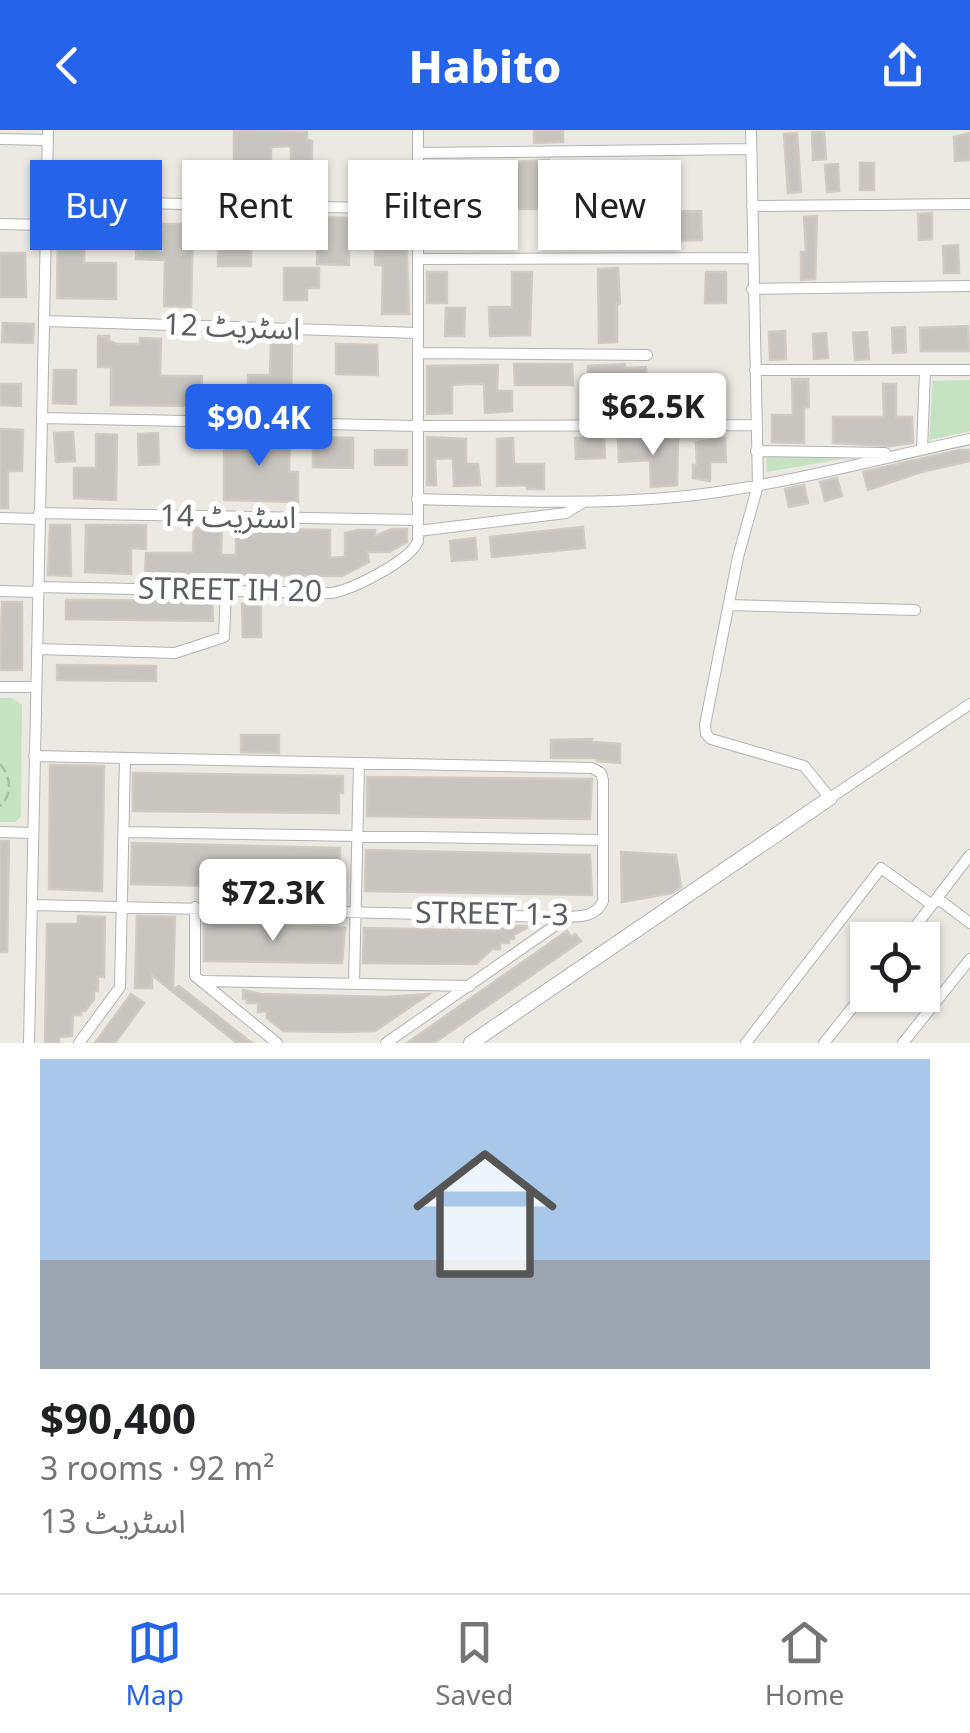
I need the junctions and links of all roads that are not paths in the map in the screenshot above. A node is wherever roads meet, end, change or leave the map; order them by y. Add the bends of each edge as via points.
1 (418, 130) edge
2 (751, 130) edge
3 (48, 135) edge
4 (0, 139) edge
5 (751, 149) junction
6 (418, 152) junction
7 (48, 160) edge
8 (418, 160) edge
9 (162, 204) edge
10 (970, 204) edge
11 (752, 206) junction
12 (348, 208) edge
13 (0, 224) edge
14 (30, 225) edge
15 (46, 250) edge
16 (418, 250) edge
17 (751, 258) junction
18 (418, 259) junction
19 (970, 286) edge
20 (752, 289) junction
21 (46, 321) junction
22 (418, 332) junction
23 (418, 354) junction
24 (647, 356) dead end
25 (754, 370) junction
26 (970, 370) edge
27 (925, 371) junction
28 (43, 418) junction
29 (755, 425) junction
30 (417, 426) junction
31 (970, 439) edge
32 (922, 450) junction
33 (756, 452) junction
34 (901, 453) junction
35 (758, 485) junction
36 (417, 499) junction
37 (583, 502) junction
38 (39, 516) junction
39 (0, 518) edge
40 (418, 526) junction
41 (38, 590) junction
42 (226, 590) junction
43 (0, 591) edge
44 (729, 606) junction
45 (914, 610) dead end
46 (37, 650) junction
47 (0, 687) edge
48 (35, 687) junction
49 (970, 704) edge
50 (34, 756) junction
51 (125, 758) junction
52 (359, 764) junction
53 (830, 798) junction
54 (0, 832) edge
55 (124, 832) junction
56 (33, 833) junction
57 (358, 838) junction
58 (603, 840) junction
59 (970, 855) edge
60 (934, 901) junction
61 (32, 904) junction
62 (122, 906) junction
63 (195, 908) junction
64 (355, 912) junction
65 (555, 916) junction
66 (918, 922) edge
67 (970, 924) edge
68 (970, 958) edge
69 (203, 981) junction
70 (354, 982) junction
71 (470, 986) junction
72 (850, 1010) edge
73 (29, 1043) edge
74 (79, 1043) edge
75 (277, 1043) edge
76 (386, 1043) edge
77 (471, 1043) edge
78 (746, 1043) edge
79 (824, 1043) edge
80 (902, 1043) edge

1 - 6 street
2 - 5 street
3 - 4 street
3 - 7 street
5 - 6 street
5 - 11 street
6 - 8 street
9 - 12 street
10 - 11 street
11 - 17 street
13 - 14 street
15 - 21 street
16 - 18 street
17 - 18 street
17 - 20 street
18 - 22 street
19 - 20 street
20 - 25 street
21 - 22 street, اسٹریٹ 12
21 - 28 street
22 - 23 street
23 - 24 street
23 - 30 street
25 - 27 street
25 - 29 street
26 - 27 street
27 - 32 street
28 - 30 street
28 - 38 street
29 - 30 street
29 - 33 street
30 - 36 street
31 - 32 street
32 - 34 street
33 - 34 street
33 - 35 street
34 - 35 street
35 - 37 street
35 - 44 street
36 - 37 street
36 - 40 street
37 - 40 street, اسٹریٹ 14 via 566,514
38 - 39 street, اسٹریٹ 14
38 - 40 street, اسٹریٹ 14
38 - 41 street
40 - 42 street, STREET IH 20 via 413,553 341,591
41 - 42 street, STREET IH 20
41 - 43 street, STREET IH 20
41 - 46 street
42 - 46 street via 224,636 200,647 175,653
44 - 45 street
44 - 53 street via 706,734 804,766
46 - 48 street
47 - 48 street
48 - 50 street
49 - 53 street
50 - 51 street
50 - 56 street
51 - 52 street
51 - 55 street
52 - 57 street
52 - 58 street via 592,768 603,780
53 - 77 street
54 - 56 street
55 - 57 street
55 - 62 street
56 - 61 street
57 - 58 street
57 - 64 street
58 - 65 street, STREET 1-3 via 599,910
59 - 60 street
60 - 66 street
60 - 67 street
60 - 78 street via 882,868
61 - 62 street, STREET 1-3
61 - 73 street
62 - 63 street, STREET 1-3
62 - 74 street via 120,987
63 - 64 street, STREET 1-3
63 - 69 street via 194,970
64 - 65 street, STREET 1-3
64 - 70 street
65 - 71 street via 553,927
68 - 80 street
69 - 70 street
69 - 75 street
70 - 71 street
71 - 76 street
72 - 79 street

